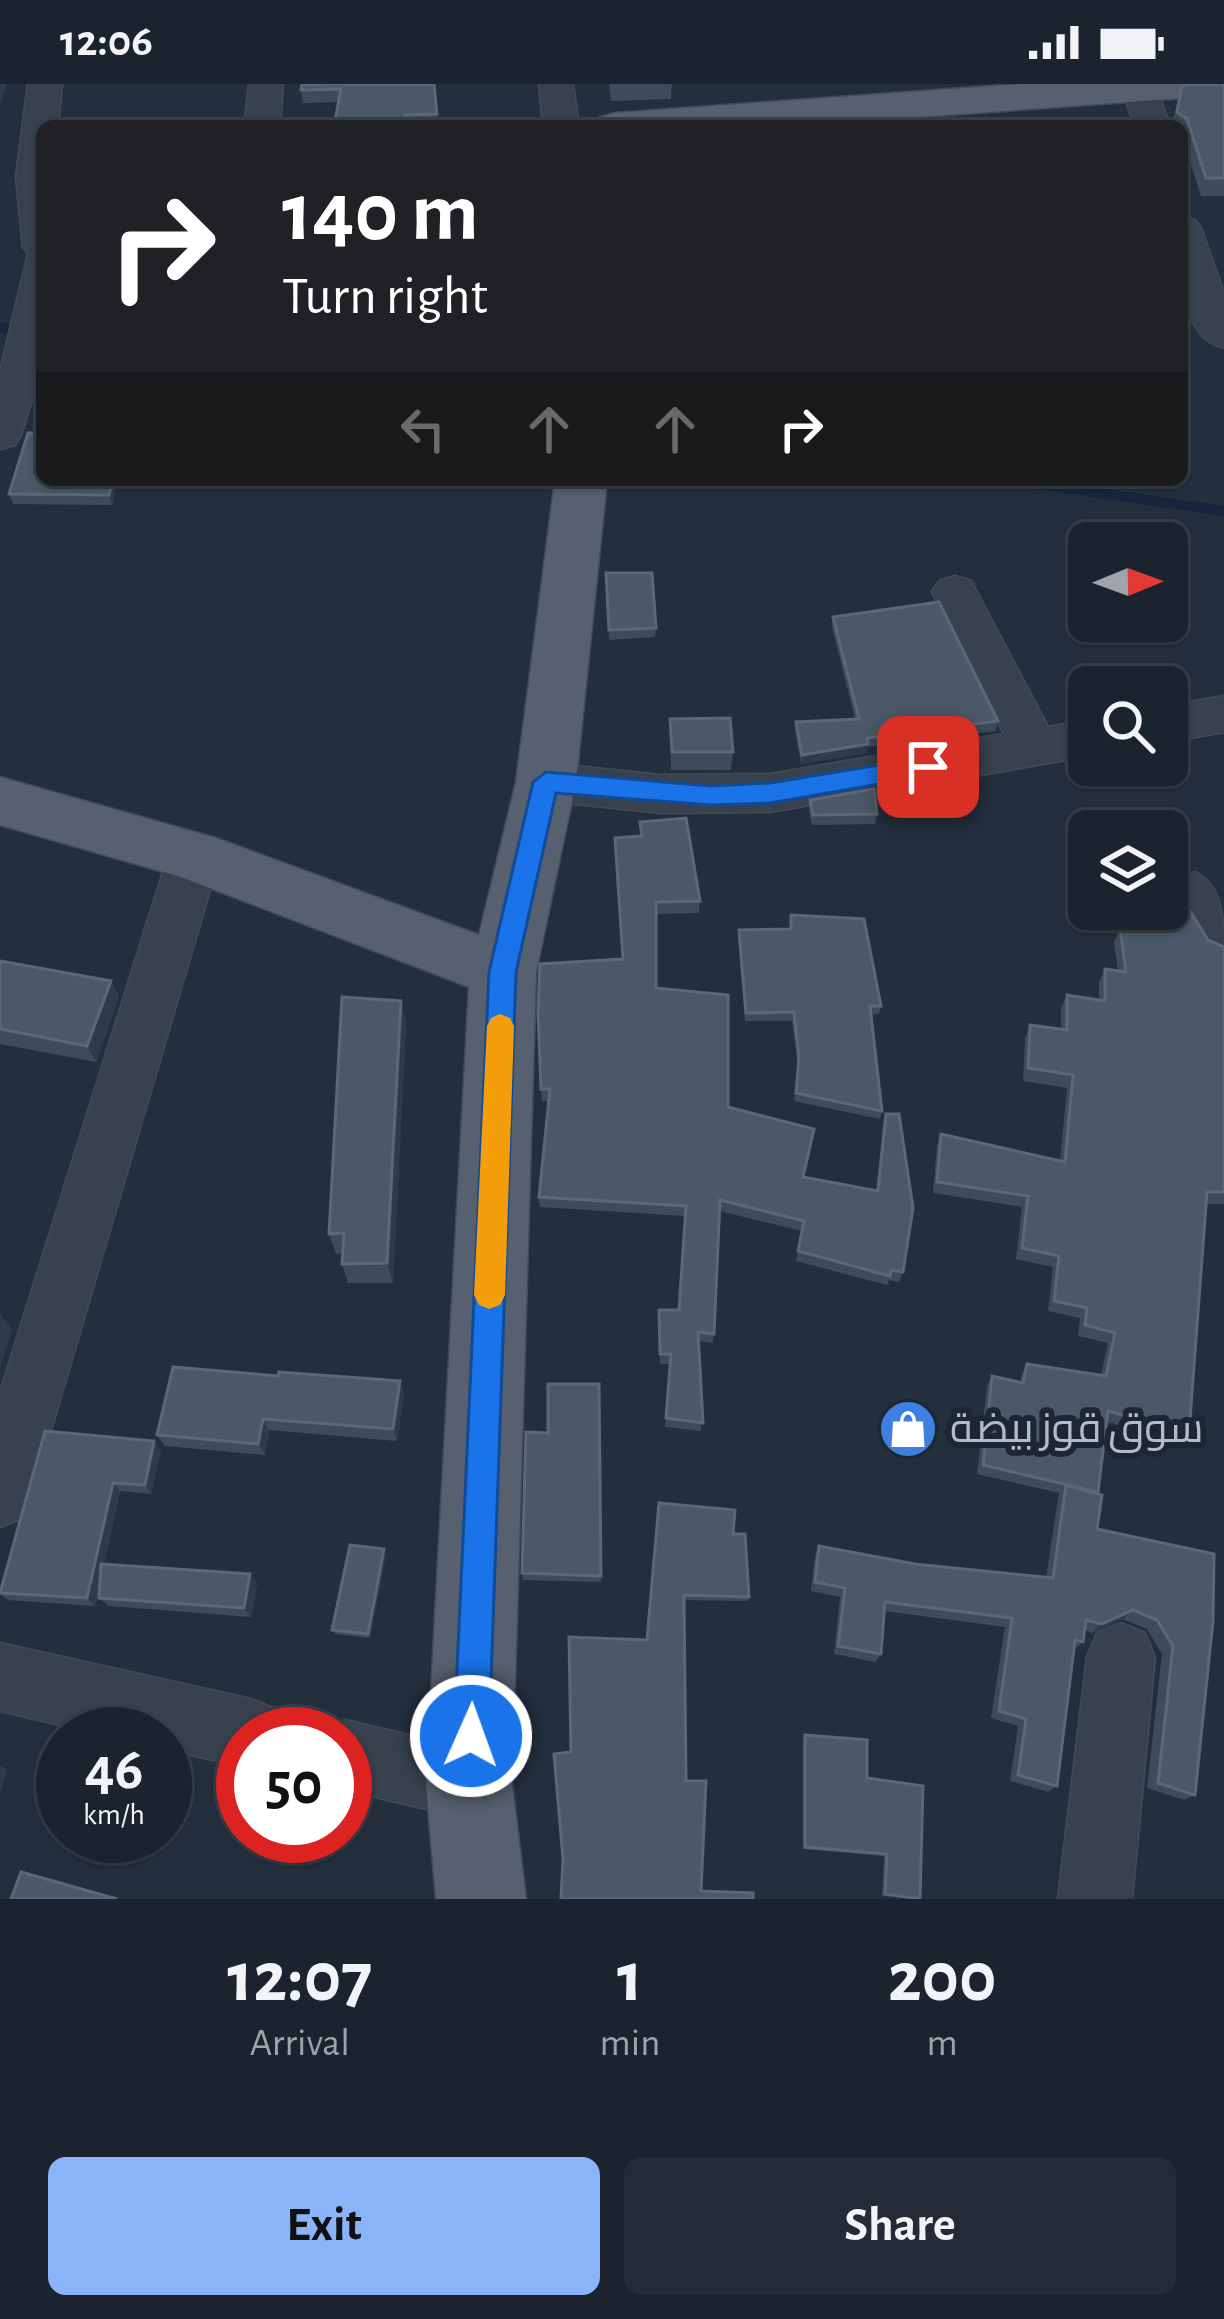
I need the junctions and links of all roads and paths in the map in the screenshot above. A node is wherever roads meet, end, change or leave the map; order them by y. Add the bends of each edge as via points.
1 (45, 84) edge
2 (266, 84) edge
3 (556, 84) edge
4 (1198, 84) edge
5 (1144, 100) edge
6 (37, 120) edge
7 (263, 120) edge
8 (560, 120) edge
9 (737, 120) edge
10 (36, 126) edge
11 (25, 178) edge
12 (36, 223) edge
13 (1188, 245) edge
14 (36, 296) edge
15 (1224, 335) edge
16 (0, 435) edge
17 (580, 486) edge
18 (955, 592) dead end
19 (1224, 714) edge
20 (1188, 720) edge
21 (1068, 742) edge
22 (1035, 748) junction
23 (546, 782) junction
24 (0, 801) edge
25 (194, 856) junction
26 (1195, 892) dead end
27 (1224, 936) edge
28 (502, 972) junction
29 (0, 1495) edge
30 (1121, 1657) dead end
31 (0, 1677) edge
32 (216, 1726) edge
33 (372, 1761) edge
34 (470, 1784) junction
35 (481, 1899) edge
36 (1095, 1899) edge

1 - 6 street
2 - 7 street
3 - 8 street
4 - 5 main road
5 - 9 main road
10 - 11 street
11 - 12 street
13 - 15 street
14 - 16 street
17 - 23 main road
18 - 22 street
19 - 20 street
21 - 22 street
22 - 23 street via 770,793 662,794
23 - 28 main road
24 - 25 main road
25 - 28 main road
25 - 29 street
26 - 27 street
28 - 34 main road
30 - 36 street
31 - 32 street
33 - 34 street
34 - 35 main road

